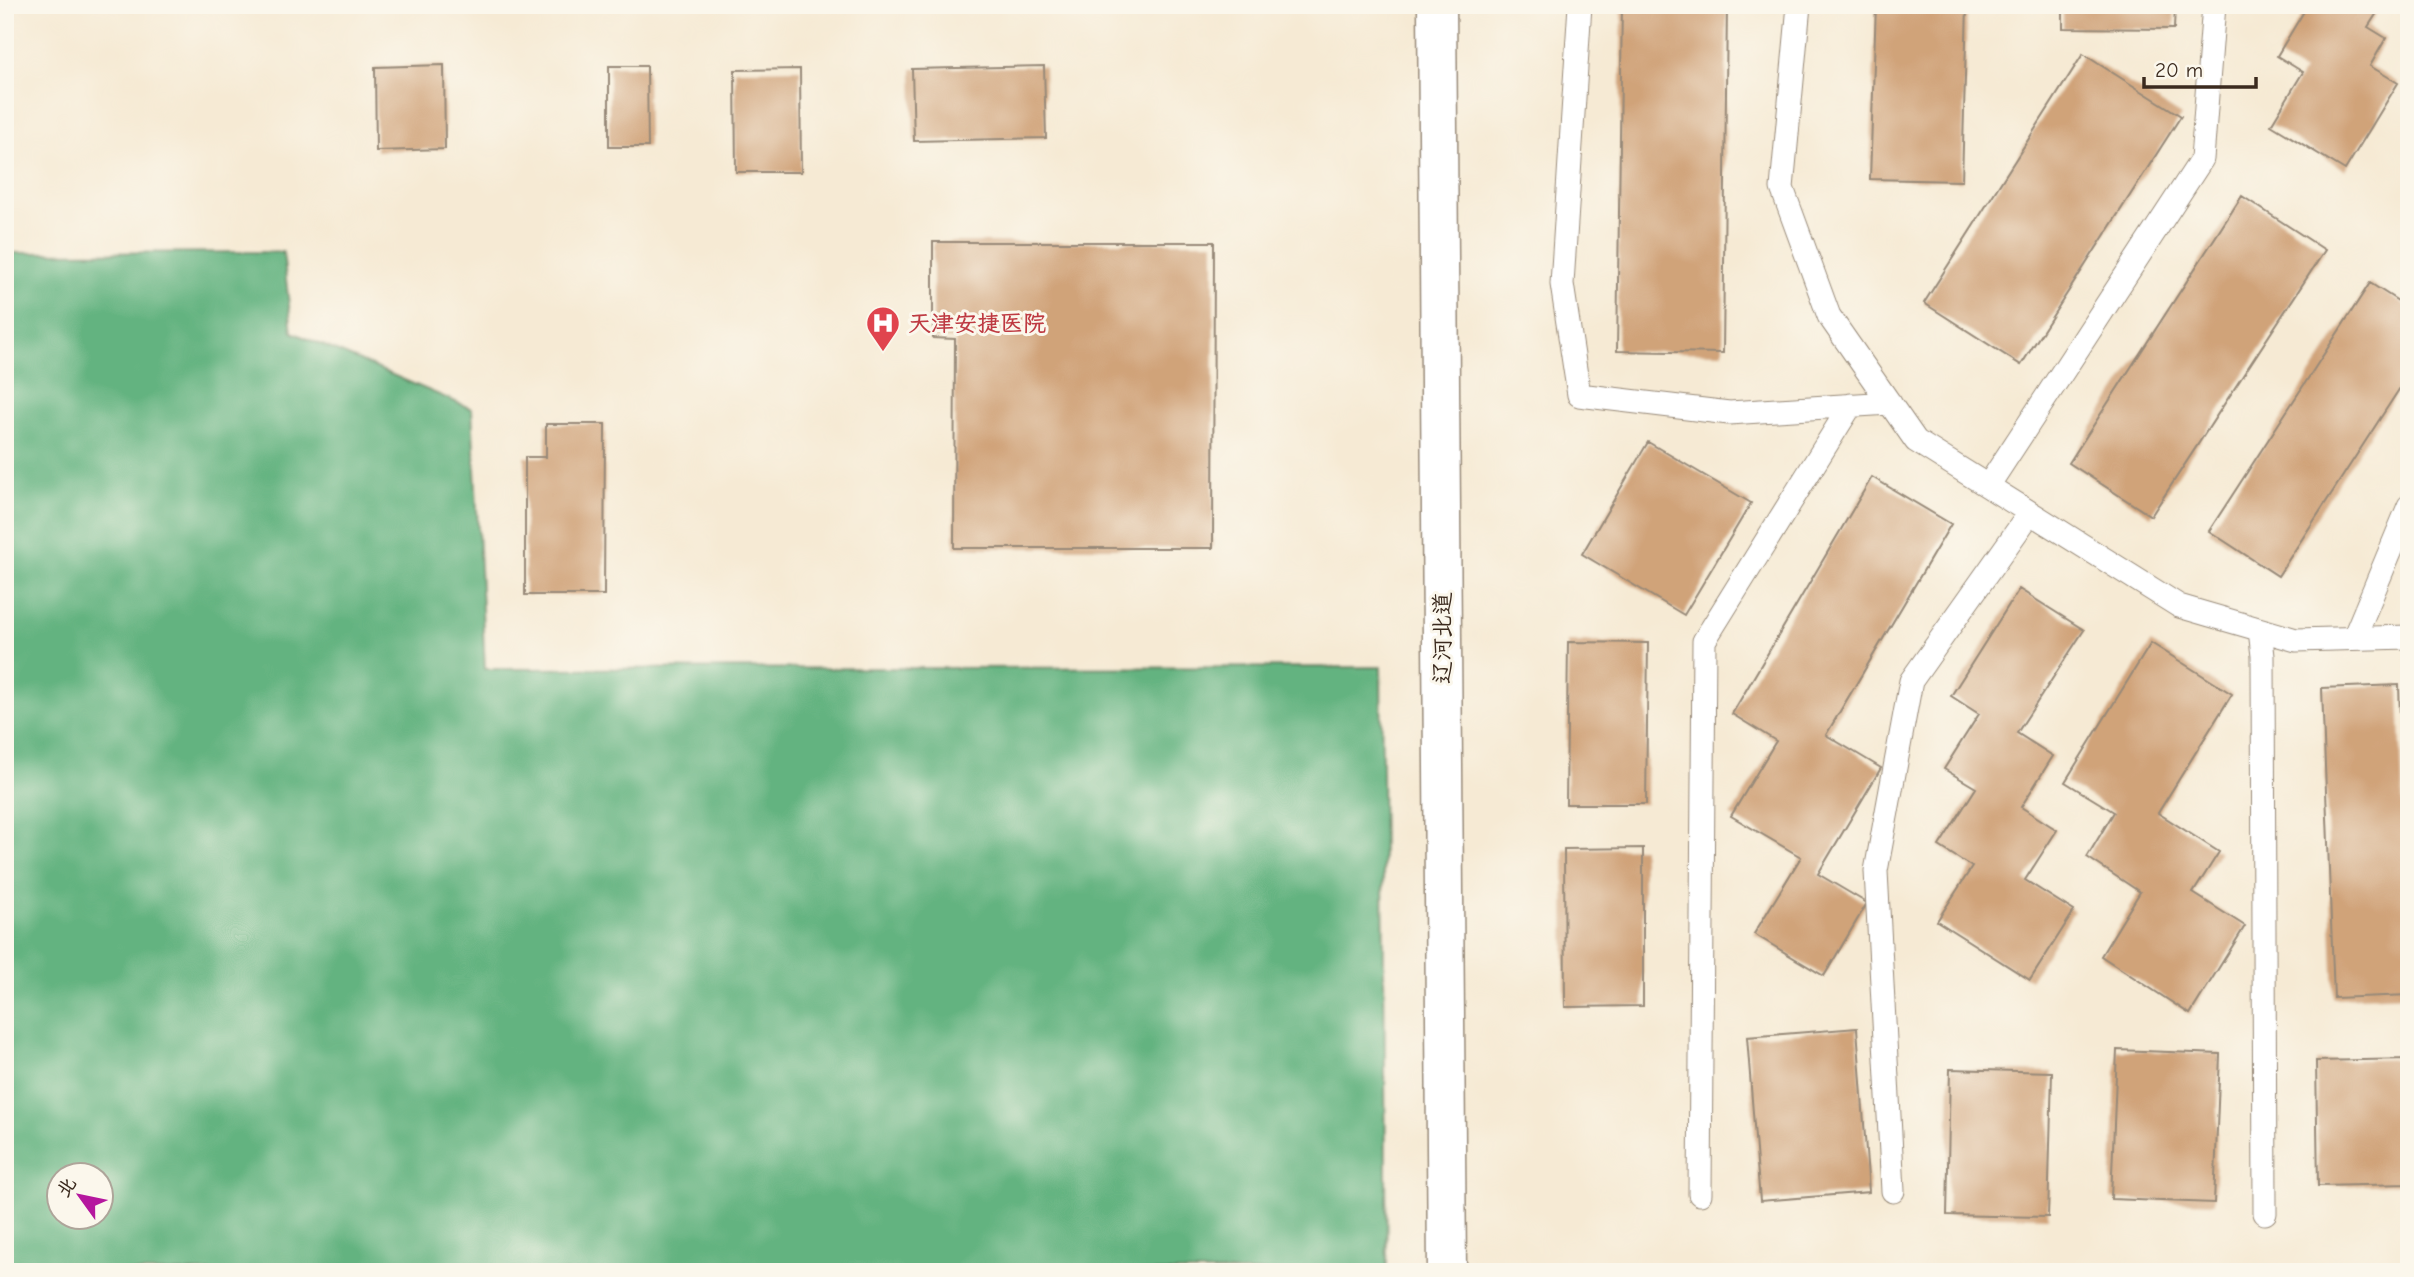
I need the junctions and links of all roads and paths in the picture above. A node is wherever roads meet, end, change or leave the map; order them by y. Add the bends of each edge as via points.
1 (1437, 5) edge
2 (1580, 5) edge
3 (1799, 5) edge
4 (2214, 5) edge
5 (1890, 403) junction
6 (1851, 405) junction
7 (1988, 486) junction
8 (2409, 506) edge
9 (2030, 513) junction
10 (2260, 630) junction
11 (2409, 636) edge
12 (2354, 638) junction
13 (1893, 1191) dead end
14 (1700, 1194) dead end
15 (2265, 1213) dead end
16 (1447, 1272) edge

1 - 16 street, 辽河北道
2 - 6 lane via 1562,284 1579,395 1729,413
3 - 5 lane via 1782,188 1829,316
4 - 7 lane via 2202,159
5 - 6 lane
5 - 7 lane via 1916,441
6 - 14 lane via 1704,641
7 - 9 lane
8 - 12 lane
9 - 10 lane via 2179,606
9 - 13 lane via 1911,681 1876,871
10 - 12 lane via 2296,640
10 - 15 lane
11 - 12 lane

